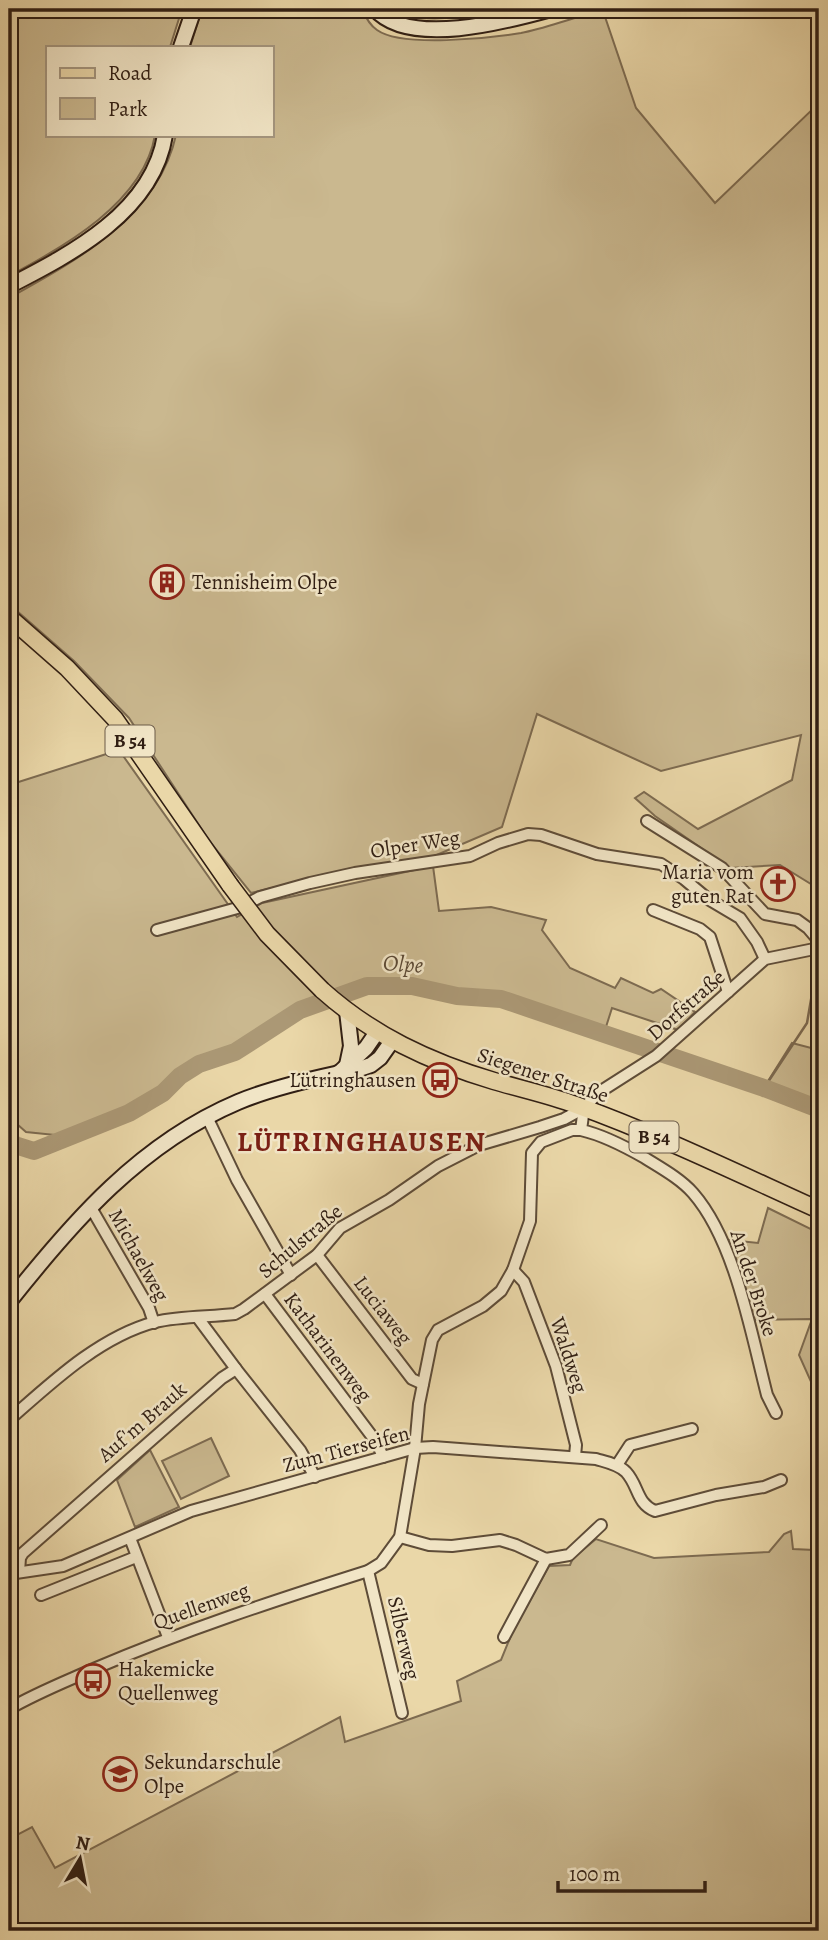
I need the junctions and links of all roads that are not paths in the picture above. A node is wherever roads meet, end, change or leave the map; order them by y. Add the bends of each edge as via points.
1 (194, 9) edge
2 (375, 9) edge
3 (551, 9) edge
4 (181, 46) edge
5 (166, 136) edge
6 (9, 286) edge
7 (9, 617) edge
8 (647, 821) dead end
9 (653, 911) dead end
10 (157, 930) dead end
11 (819, 941) edge
12 (819, 948) edge
13 (765, 959) junction
14 (729, 992) junction
15 (347, 1012) junction
16 (377, 1032) junction
17 (392, 1041) junction
18 (343, 1069) junction
19 (584, 1108) junction
20 (207, 1117) junction
21 (581, 1130) junction
22 (90, 1206) junction
23 (819, 1210) edge
24 (317, 1255) junction
25 (513, 1270) junction
26 (291, 1275) junction
27 (265, 1294) junction
28 (9, 1302) edge
29 (198, 1318) junction
30 (154, 1322) junction
31 (236, 1369) junction
32 (423, 1384) junction
33 (776, 1413) dead end
34 (9, 1420) edge
35 (692, 1430) dead end
36 (415, 1448) junction
37 (575, 1456) junction
38 (383, 1457) junction
39 (617, 1465) junction
40 (315, 1476) junction
41 (781, 1480) dead end
42 (601, 1525) dead end
43 (130, 1538) junction
44 (400, 1538) junction
45 (136, 1557) junction
46 (546, 1559) junction
47 (368, 1571) junction
48 (14, 1573) edge
49 (41, 1595) dead end
50 (168, 1637) junction
51 (504, 1637) dead end
52 (9, 1709) edge
53 (401, 1713) dead end

1 - 4 street
2 - 3 street via 399,25 434,28 486,24
5 - 6 street via 150,178 119,215 62,258
7 - 15 main road, B 54, bridge via 68,668 115,719 267,934
8 - 11 street via 722,868 765,914 797,920
9 - 14 street via 710,937
10 - 13 street, Olper Weg via 310,883 470,856 528,834 597,854 661,864 740,918
12 - 13 street
13 - 14 street, Dorfstraße
14 - 19 street, Dorfstraße via 661,1053 598,1093
15 - 16 main road, B 54
15 - 18 street via 351,1046
16 - 17 main road, B 54
16 - 18 street
17 - 18 street via 371,1065
17 - 19 main road, Siegener Straße / B 54 via 449,1067
18 - 20 street via 268,1091
19 - 21 street
19 - 23 main road, Siegener Straße / B 54
19 - 24 street, Schulstraße via 564,1119 478,1144 438,1166 340,1228
20 - 22 street via 157,1147
20 - 26 street
21 - 25 street via 541,1142 532,1153 530,1221
21 - 33 street, An der Broke via 659,1167 692,1192 707,1213 724,1242
22 - 28 street
22 - 30 street, Michaelweg
24 - 26 street, Schulstraße
24 - 32 street, Luciaweg via 412,1379
25 - 32 street via 501,1291 483,1306 438,1330
25 - 37 street, Waldweg via 524,1282 556,1366
26 - 27 street, Schulstraße
27 - 29 street, Schulstraße via 235,1314
27 - 38 street, Katharinenweg
29 - 30 street, Schulstraße
29 - 31 street
30 - 34 street, Schulstraße via 85,1356
31 - 40 street
31 - 48 street, Auf'm Brauk via 23,1553
32 - 36 street
35 - 39 street via 631,1445
36 - 37 street, Zum Tierseifen
36 - 38 street, Zum Tierseifen
36 - 44 street
37 - 39 street, Zum Tierseifen
38 - 40 street, Zum Tierseifen
39 - 41 street via 627,1473 639,1499 655,1511
40 - 43 street, Zum Tierseifen via 191,1511
42 - 46 street via 569,1555
43 - 45 street
43 - 48 street, Zum Tierseifen via 63,1566
44 - 46 street via 429,1545 500,1540
44 - 47 street, Quellenweg via 381,1563
45 - 49 street
45 - 50 street
46 - 51 street
47 - 50 street, Quellenweg
47 - 53 street, Silberweg
50 - 52 street, Quellenweg

